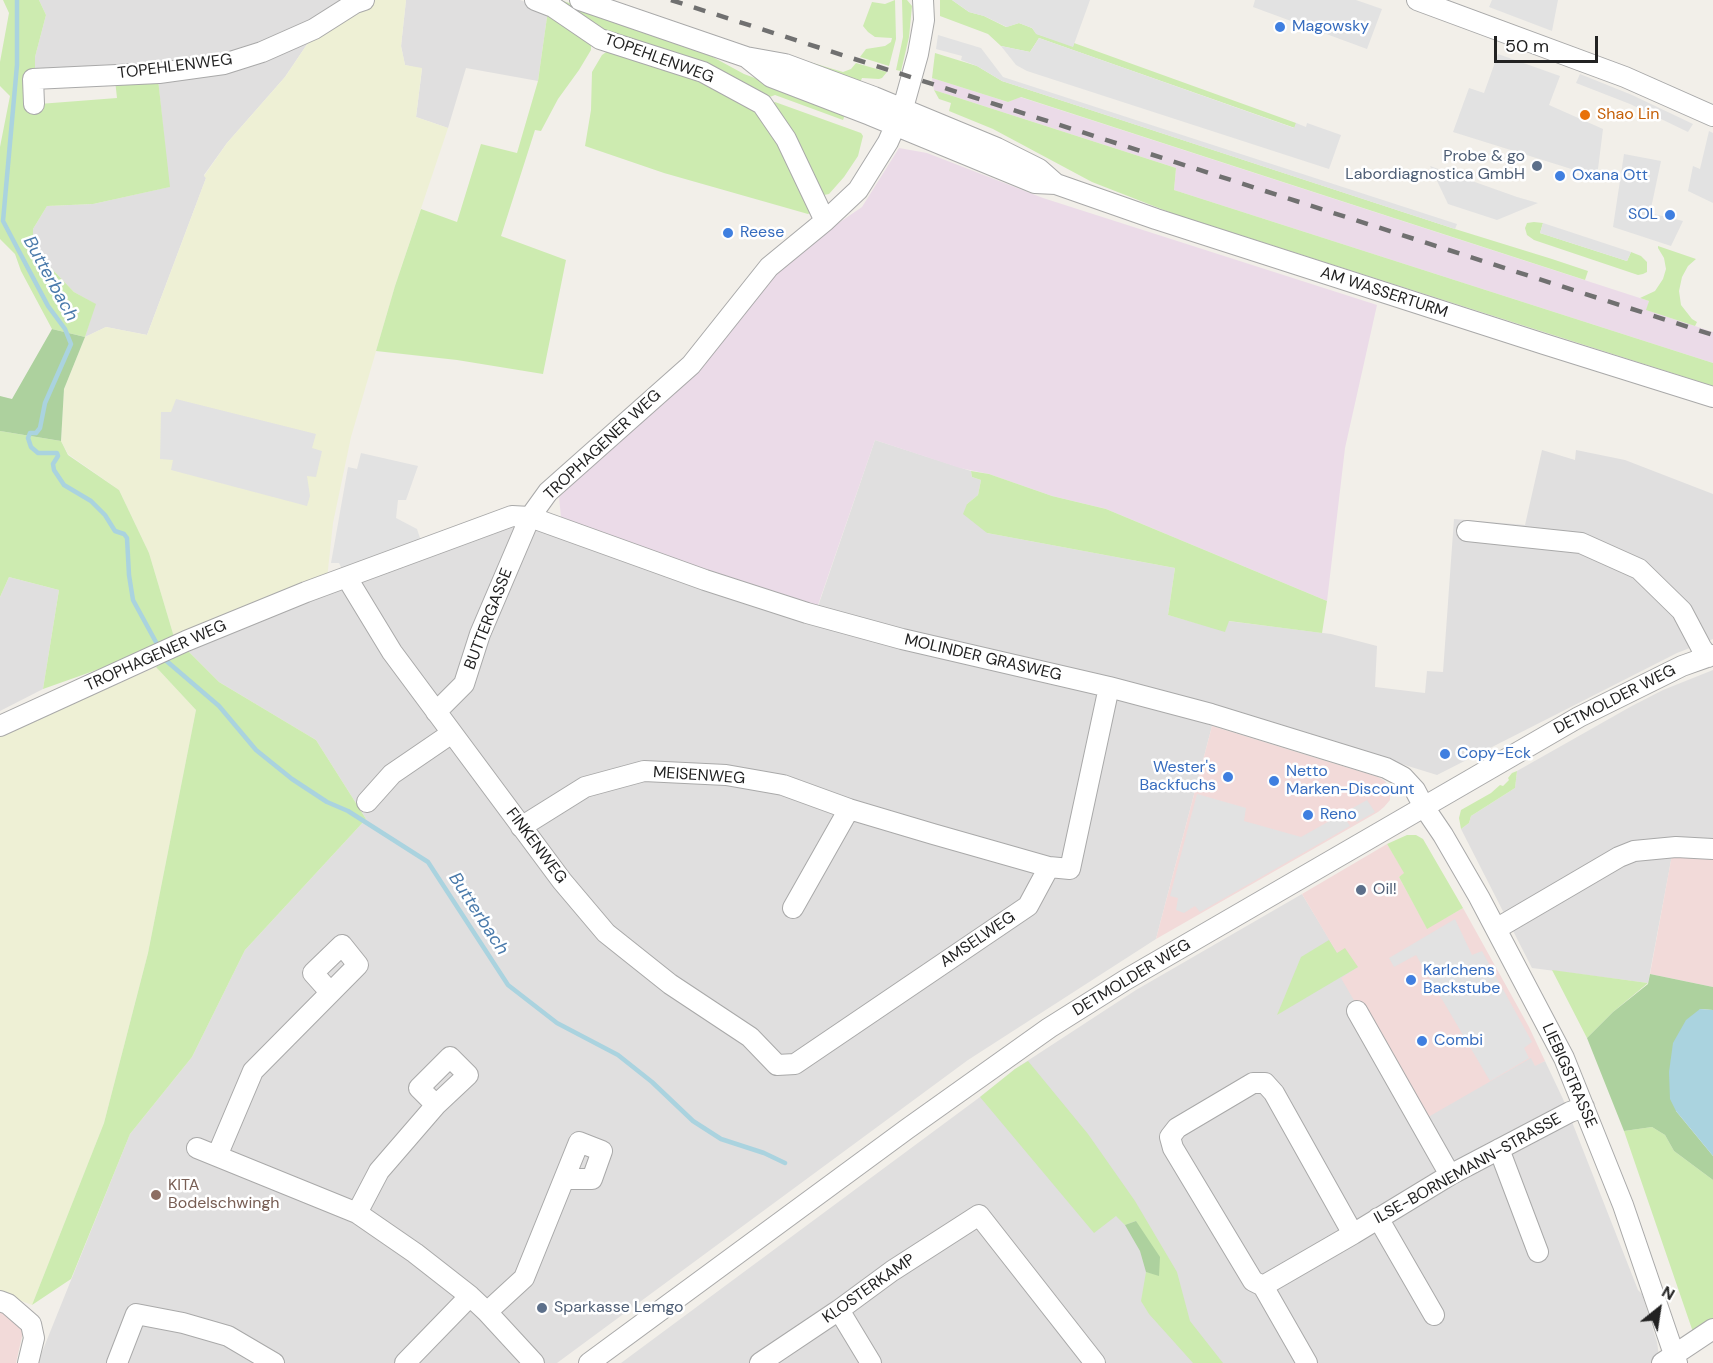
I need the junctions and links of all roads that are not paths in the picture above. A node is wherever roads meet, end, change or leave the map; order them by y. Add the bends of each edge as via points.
1 (364, 0) edge
2 (535, 0) edge
3 (580, 0) edge
4 (923, 0) edge
5 (1417, 0) edge
6 (34, 104) dead end
7 (1713, 116) edge
8 (899, 117) junction
9 (825, 221) junction
10 (1713, 397) edge
11 (530, 517) junction
12 (1467, 531) dead end
13 (347, 578) junction
14 (1711, 656) edge
15 (1108, 687) junction
16 (436, 712) junction
17 (0, 726) edge
18 (452, 733) junction
19 (367, 802) dead end
20 (1424, 807) junction
21 (849, 809) junction
22 (521, 827) junction
23 (1713, 849) edge
24 (1049, 867) junction
25 (793, 908) dead end
26 (1496, 929) junction
27 (330, 992) dead end
28 (1356, 1011) dead end
29 (777, 1065) joint
30 (436, 1105) dead end
31 (1584, 1107) junction
32 (197, 1148) dead end
33 (1499, 1149) junction
34 (217, 1156) junction
35 (1450, 1175) junction
36 (565, 1179) dead end
37 (357, 1213) junction
38 (1378, 1218) junction
39 (1353, 1234) junction
40 (1538, 1252) dead end
41 (1263, 1286) junction
42 (470, 1296) junction
43 (0, 1301) edge
44 (839, 1310) junction
45 (487, 1311) junction
46 (1434, 1315) dead end
47 (1713, 1329) edge
48 (1671, 1360) edge
49 (28, 1363) edge
50 (117, 1363) edge
51 (274, 1363) edge
52 (405, 1363) edge
53 (534, 1363) edge
54 (589, 1363) edge
55 (760, 1363) edge
56 (871, 1363) edge
57 (1095, 1363) edge
58 (1308, 1363) edge

1 - 6 street, TOPEHLENWEG via 314,29 224,64 159,73 33,79
2 - 9 street, TOPEHLENWEG via 553,7 600,39 703,72 762,104 786,139
3 - 8 street, AM WASSERTURM via 746,57 771,77
4 - 8 street, TROPHAGENER WEG via 918,54
5 - 7 street via 1625,77
8 - 9 street, TROPHAGENER WEG via 858,190
8 - 10 street, AM WASSERTURM via 1035,183 1056,184
9 - 11 street, TROPHAGENER WEG via 769,267 691,365 548,492
11 - 13 street, TROPHAGENER WEG via 512,516
11 - 15 street, MOLINDER GRASWEG via 807,613
11 - 16 street, BUTTERGASSE via 480,634 464,684
12 - 14 street via 1581,543 1639,569 1682,611 1701,647
13 - 16 street, FINKENWEG via 392,652
13 - 17 street, TROPHAGENER WEG via 186,641
14 - 20 street, DETMOLDER WEG via 1682,666 1579,717
15 - 20 street, MOLINDER GRASWEG via 1386,768 1410,784
15 - 24 street via 1070,869
16 - 18 street, FINKENWEG
18 - 19 street via 392,774
18 - 22 street, FINKENWEG
20 - 26 street, LIEBIGSTRASSE
20 - 54 street, DETMOLDER WEG via 1127,978 1049,1028
21 - 22 street, MEISENWEG via 783,785 726,775 644,771 585,787
21 - 24 street, MEISENWEG
21 - 25 street
22 - 29 street, FINKENWEG via 606,933 670,984 750,1037
23 - 26 street via 1634,851
24 - 29 street, AMSELWEG via 1028,906 795,1064
26 - 31 street, LIEBIGSTRASSE via 1564,1058
27 - 34 street via 254,1071
28 - 35 street
30 - 37 street via 379,1171
31 - 33 street, ILSE-BORNEMANN-STRASSE
31 - 48 street, LIEBIGSTRASSE via 1623,1205
32 - 34 street
33 - 35 street, ILSE-BORNEMANN-STRASSE
33 - 40 street
34 - 37 street
35 - 38 street, ILSE-BORNEMANN-STRASSE
36 - 45 street via 524,1278
37 - 42 street
38 - 39 street, ILSE-BORNEMANN-STRASSE
38 - 46 street
39 - 41 street, ILSE-BORNEMANN-STRASSE
39 - 41 street via 1274,1093 1265,1083 1253,1083 1177,1128 1170,1137 1253,1281
41 - 58 street
42 - 45 street
42 - 52 street
43 - 49 street via 31,1324 34,1338
44 - 55 street, KLOSTERKAMP
44 - 56 street
44 - 57 street, KLOSTERKAMP via 979,1215
45 - 53 street
47 - 48 street
50 - 51 street via 136,1314 228,1336

